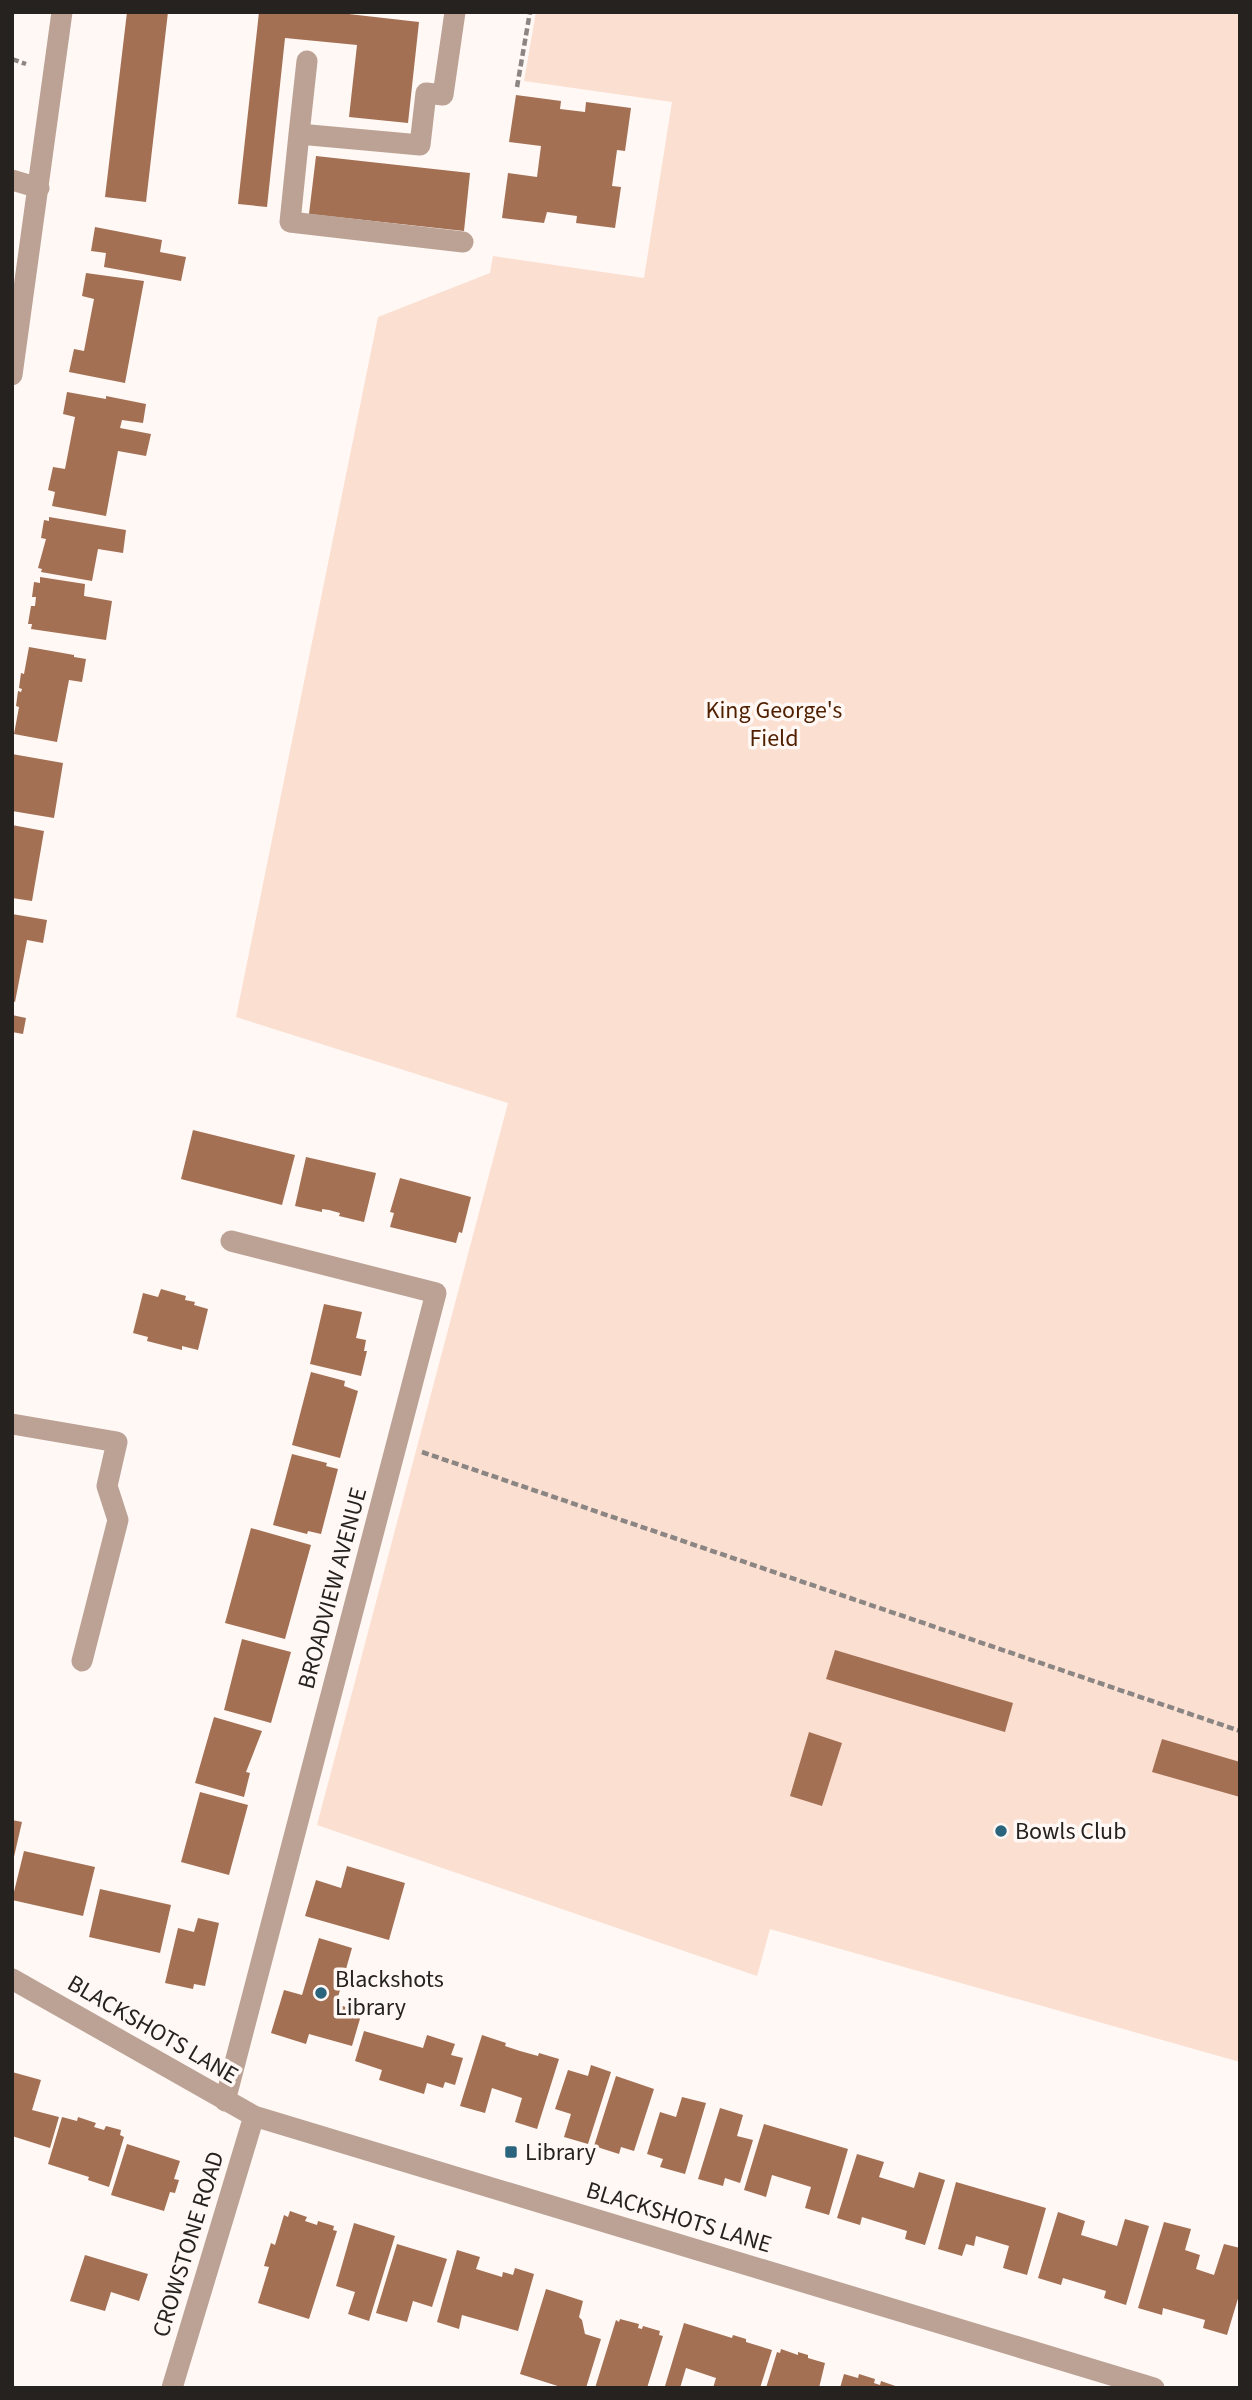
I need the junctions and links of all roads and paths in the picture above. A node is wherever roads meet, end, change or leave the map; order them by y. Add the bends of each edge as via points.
1 (62, 12) edge
2 (455, 12) edge
3 (530, 12) edge
4 (307, 61) dead end
5 (517, 87) dead end
6 (299, 134) junction
7 (12, 180) edge
8 (39, 188) junction
9 (463, 242) dead end
10 (12, 375) edge
11 (231, 1241) dead end
12 (12, 1424) edge
13 (397, 1444) junction
14 (82, 1661) dead end
15 (1240, 1731) edge
16 (12, 1979) edge
17 (225, 2101) junction
18 (254, 2116) junction
19 (172, 2388) edge
20 (1154, 2388) edge

1 - 8 street
2 - 6 street via 443,95 426,93 420,145
3 - 5 path
4 - 6 street
6 - 9 street via 290,222
7 - 8 street
8 - 10 street
11 - 13 street, BROADVIEW AVENUE via 436,1293
12 - 14 street via 117,1442 107,1486 118,1520
13 - 15 path
13 - 17 street, BROADVIEW AVENUE
16 - 17 street, BLACKSHOTS LANE
17 - 18 street, BLACKSHOTS LANE
18 - 19 street, CROWSTONE ROAD
18 - 20 street, BLACKSHOTS LANE

